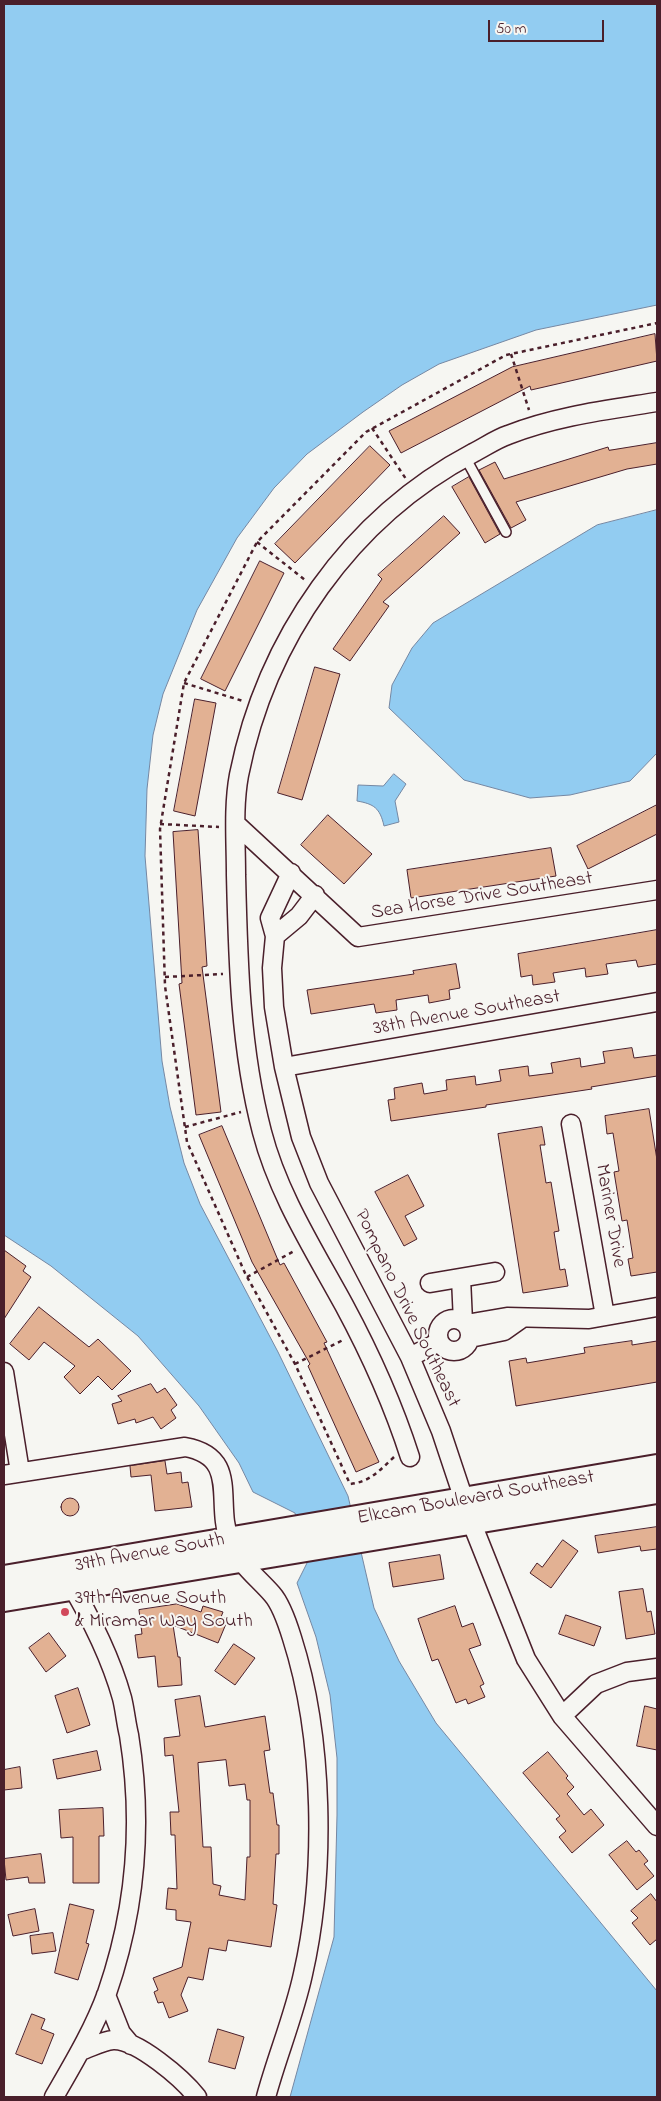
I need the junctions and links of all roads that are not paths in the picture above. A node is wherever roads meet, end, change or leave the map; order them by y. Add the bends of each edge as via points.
1 (657, 402) edge
2 (465, 457) junction
3 (506, 532) dead end
4 (236, 826) junction
5 (303, 884) junction
6 (657, 890) edge
7 (275, 936) junction
8 (657, 1002) edge
9 (284, 1067) junction
10 (571, 1124) dead end
11 (495, 1272) dead end
12 (461, 1278) junction
13 (430, 1283) dead end
14 (657, 1307) edge
15 (605, 1316) junction
16 (466, 1328) junction
17 (439, 1342) junction
18 (410, 1357) junction
19 (4, 1372) edge
20 (410, 1457) dead end
21 (12, 1474) edge
22 (656, 1479) edge
23 (467, 1511) junction
24 (297, 1539) joint
25 (234, 1550) junction
26 (4, 1578) edge
27 (67, 1578) junction
28 (4, 1599) edge
29 (657, 1668) edge
30 (562, 1716) junction
31 (657, 1826) edge
32 (106, 1995) junction
33 (130, 2045) junction
34 (80, 2051) junction
35 (54, 2097) edge
36 (198, 2097) edge
37 (266, 2097) edge

1 - 2 street via 568,417 507,435
2 - 3 lane
2 - 4 street via 413,490 357,541 318,590 291,632 262,690 238,778
4 - 5 street
4 - 20 street via 239,973 245,1041 262,1133 279,1181 396,1412
5 - 6 street, Sea Horse Drive Southeast via 358,938
5 - 7 street via 299,916
5 - 7 street, Pompano Drive Southeast via 270,918
7 - 9 street, Pompano Drive Southeast via 272,968 274,1007
8 - 9 street, 38th Avenue Southeast
9 - 18 street, Pompano Drive Southeast via 300,1137 319,1183
10 - 15 street, Mariner Drive
11 - 12 street
12 - 13 street
12 - 16 street
14 - 15 street
15 - 16 street via 521,1319 504,1331
16 - 17 street via 452,1319 443,1323 438,1332
16 - 17 street via 467,1346 454,1352
17 - 18 street
18 - 23 street, Pompano Drive Southeast via 442,1431
19 - 21 street
21 - 25 street via 185,1447 202,1450 223,1476 224,1517
22 - 23 street, Elkcam Boulevard Southeast
23 - 24 street, Elkcam Boulevard Southeast
23 - 30 street, Pompano Drive Southeast via 526,1659
24 - 25 street, 39th Avenue South
25 - 27 street, 39th Avenue South
25 - 37 street via 274,1596 292,1637 305,1691 314,1758 319,1840 315,1906 303,1975
26 - 27 street, 39th Avenue South
27 - 28 street, 39th Avenue South
27 - 32 street via 101,1640 122,1698 133,1760 137,1823 132,1894
29 - 30 street via 627,1672 596,1684
30 - 31 street, Pompano Drive Southeast
32 - 33 street via 121,2033
32 - 34 street
33 - 34 street via 113,2040
33 - 36 street via 174,2073
34 - 35 street

